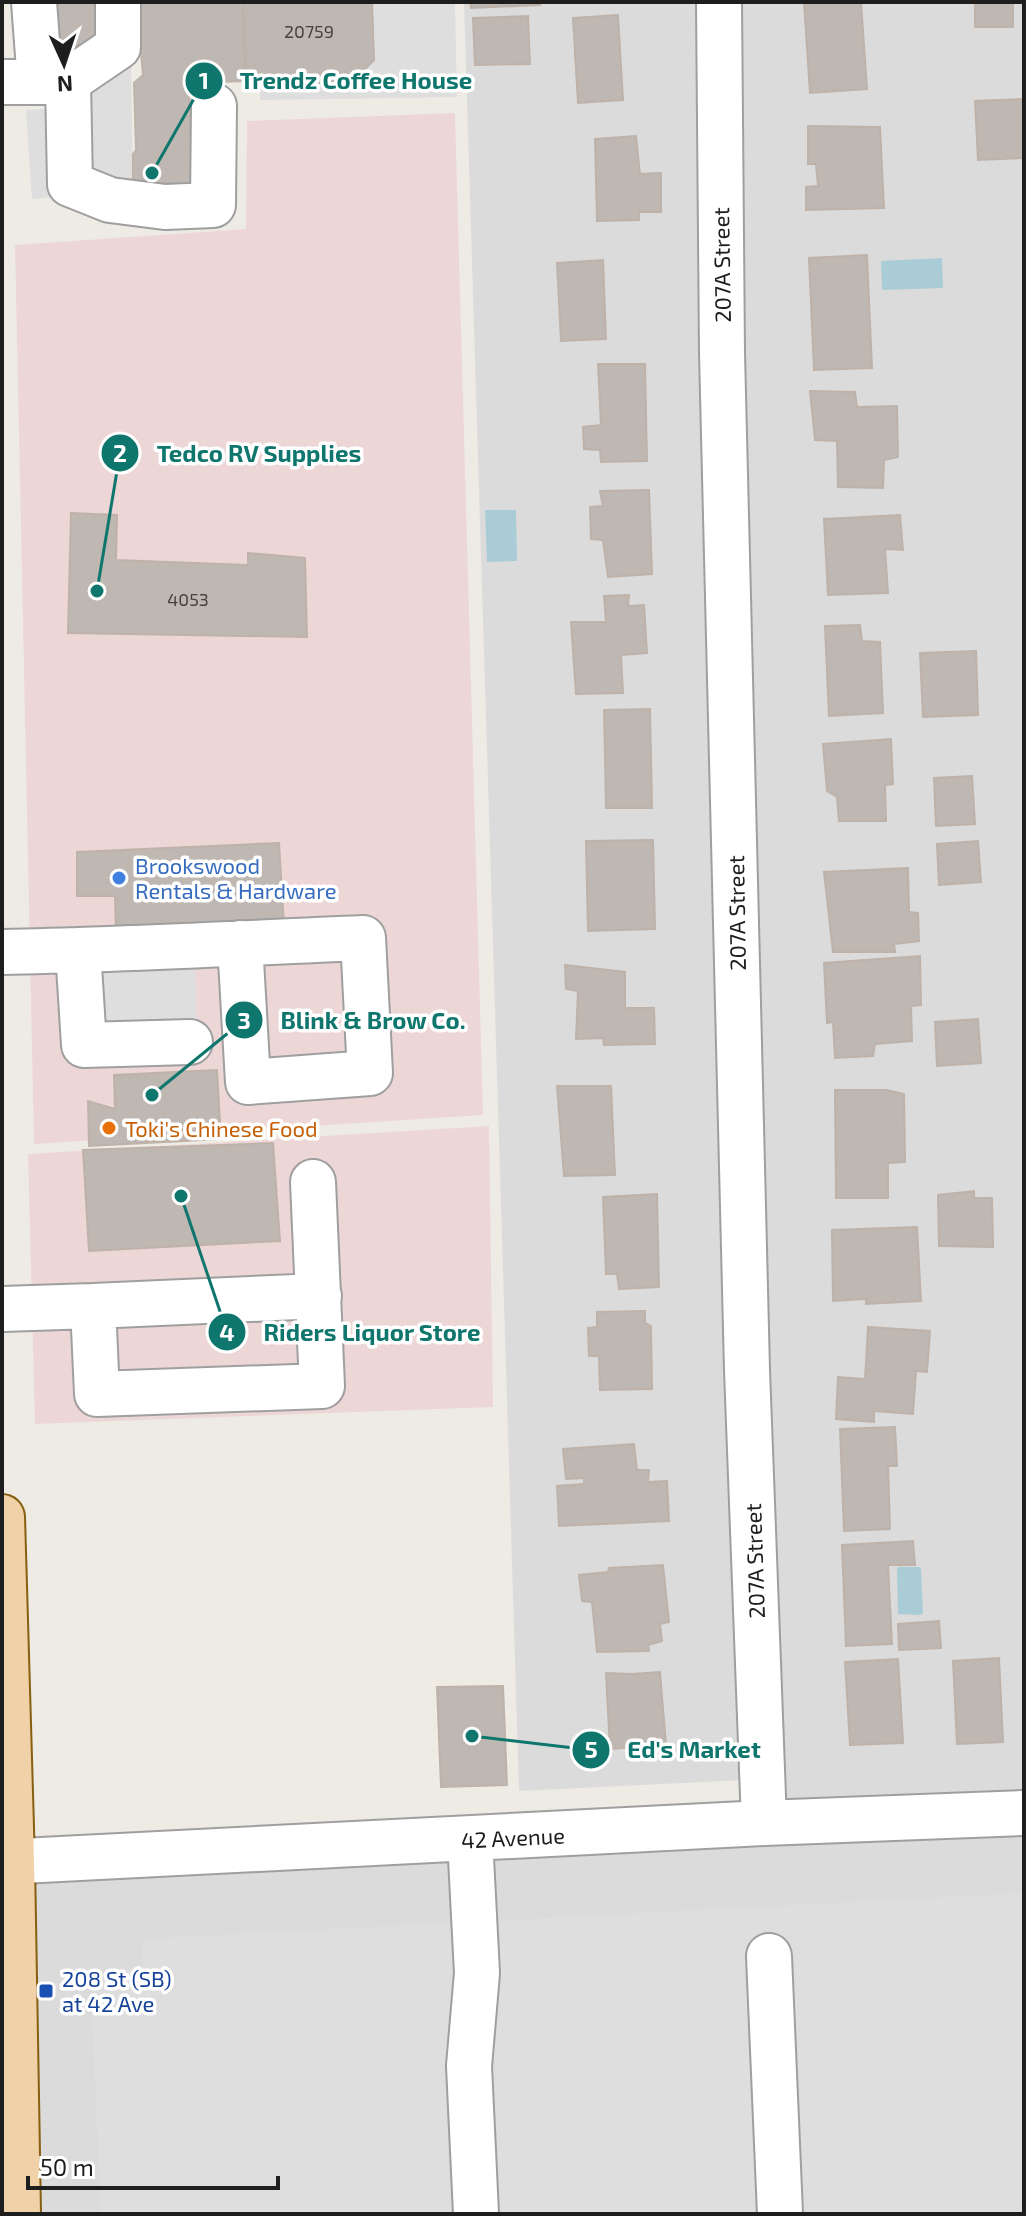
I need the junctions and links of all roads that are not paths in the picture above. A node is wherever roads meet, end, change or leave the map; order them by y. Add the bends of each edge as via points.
1 (34, 2) edge
2 (118, 2) edge
3 (719, 2) edge
4 (37, 82) edge
5 (214, 106) dead end
6 (240, 943) dead end
7 (78, 950) junction
8 (2, 952) edge
9 (190, 1042) dead end
10 (313, 1182) dead end
11 (319, 1296) junction
12 (93, 1306) junction
13 (2, 1309) edge
14 (2, 1517) edge
15 (1024, 1813) edge
16 (764, 1823) junction
17 (470, 1839) junction
18 (7, 1862) edge
19 (769, 1956) dead end
20 (18, 2214) edge
21 (476, 2214) edge
22 (780, 2214) edge

1 - 4 street
2 - 4 street via 118,47
3 - 16 street, 207A Street via 743,1228
4 - 5 street via 70,184 110,200 165,207 213,205
6 - 7 street
7 - 8 street
7 - 9 street via 84,1045
10 - 11 street
11 - 12 street
11 - 12 street via 322,1386 97,1394
12 - 13 street
14 - 18 main road
15 - 16 street, 42 Avenue
16 - 17 street, 42 Avenue
17 - 18 street, 42 Avenue
17 - 21 street via 477,1973 469,2066
18 - 20 main road
19 - 22 street

